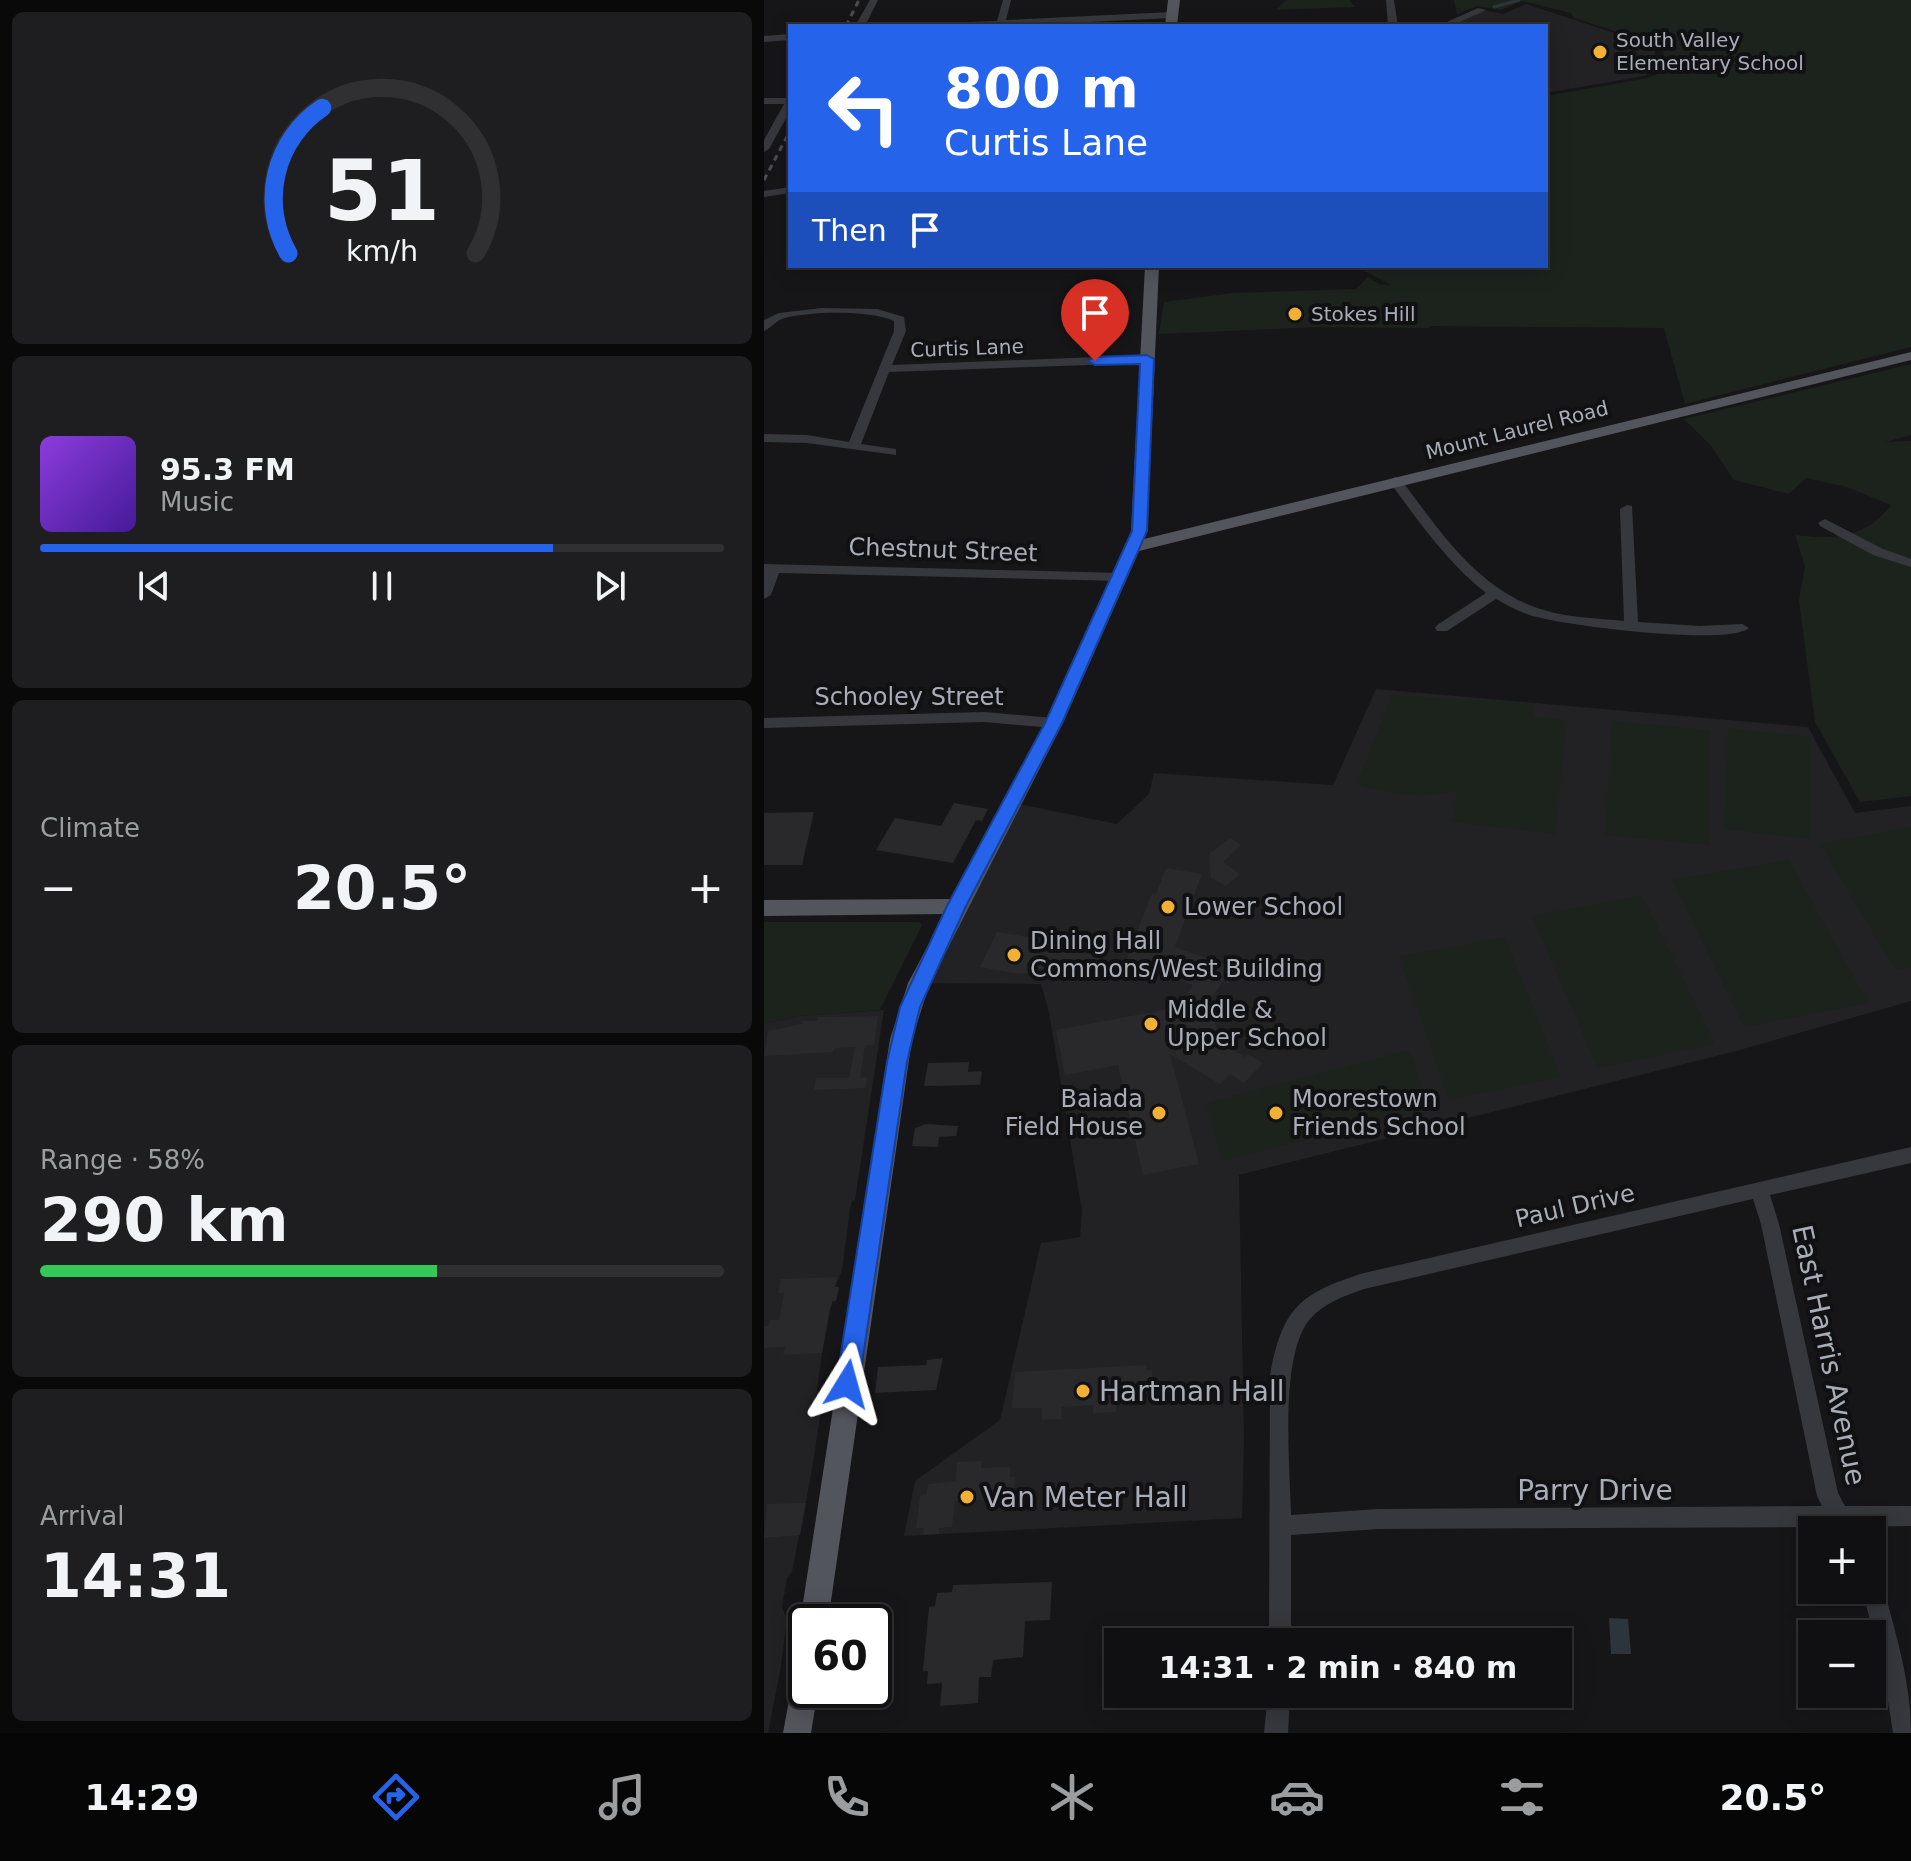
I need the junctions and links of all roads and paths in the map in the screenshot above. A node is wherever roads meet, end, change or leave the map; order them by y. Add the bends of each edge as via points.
1 (874, 0) edge
2 (1007, 0) edge
3 (1174, 0) edge
4 (1390, 0) edge
5 (1481, 10) dead end
6 (1172, 20) edge
7 (861, 24) edge
8 (1000, 24) edge
9 (1393, 24) edge
10 (1448, 24) edge
11 (788, 37) edge
12 (764, 39) edge
13 (764, 101) edge
14 (788, 102) edge
15 (788, 106) edge
16 (764, 149) edge
17 (788, 189) edge
18 (764, 194) edge
19 (1152, 268) edge
20 (768, 324) edge
21 (1911, 356) edge
22 (1147, 359) junction
23 (885, 369) junction
24 (764, 438) edge
25 (854, 446) junction
26 (892, 452) dead end
27 (1395, 481) junction
28 (1627, 509) dead end
29 (1825, 523) dead end
30 (1134, 547) junction
31 (1911, 563) edge
32 (769, 568) edge
33 (1121, 577) junction
34 (1496, 593) junction
35 (764, 595) edge
36 (1631, 625) junction
37 (1442, 628) dead end
38 (1742, 628) dead end
39 (764, 723) edge
40 (1054, 723) junction
41 (956, 906) junction
42 (764, 908) edge
43 (1911, 1155) edge
44 (1759, 1190) junction
45 (1838, 1516) edge
46 (1911, 1516) edge
47 (1886, 1519) edge
48 (1798, 1524) edge
49 (1280, 1526) junction
50 (816, 1604) edge
51 (1877, 1604) edge
52 (1280, 1628) edge
53 (801, 1708) edge
54 (1278, 1708) edge
55 (797, 1733) edge
56 (1276, 1733) edge
57 (1905, 1733) edge

1 - 7 street
2 - 8 street
3 - 6 main road
4 - 9 street
5 - 10 street
6 - 8 street
11 - 12 street
13 - 14 street
15 - 16 street
17 - 18 street
19 - 22 main road
20 - 23 street via 800,313 893,314 901,326
21 - 27 main road, Mount Laurel Road
22 - 23 street, Curtis Lane
22 - 30 main road via 1141,513
23 - 25 street
24 - 25 street
25 - 26 street
27 - 30 main road, Mount Laurel Road
27 - 34 street via 1461,565
28 - 36 street
29 - 31 street
30 - 33 main road
32 - 33 street, Chestnut Street
32 - 35 street
33 - 40 main road
34 - 36 street via 1540,613
34 - 37 street
36 - 38 street
39 - 40 street, Schooley Street via 984,717
40 - 41 main road
41 - 42 main road
41 - 50 main road via 919,983 901,1039
43 - 44 street, Paul Drive
44 - 45 street, East Harris Avenue via 1828,1496
44 - 49 street, Paul Drive via 1320,1296 1302,1313 1283,1354
46 - 47 street, Parry Drive
48 - 49 street, Parry Drive via 1378,1519
49 - 52 street
51 - 57 street
53 - 55 main road
54 - 56 street

